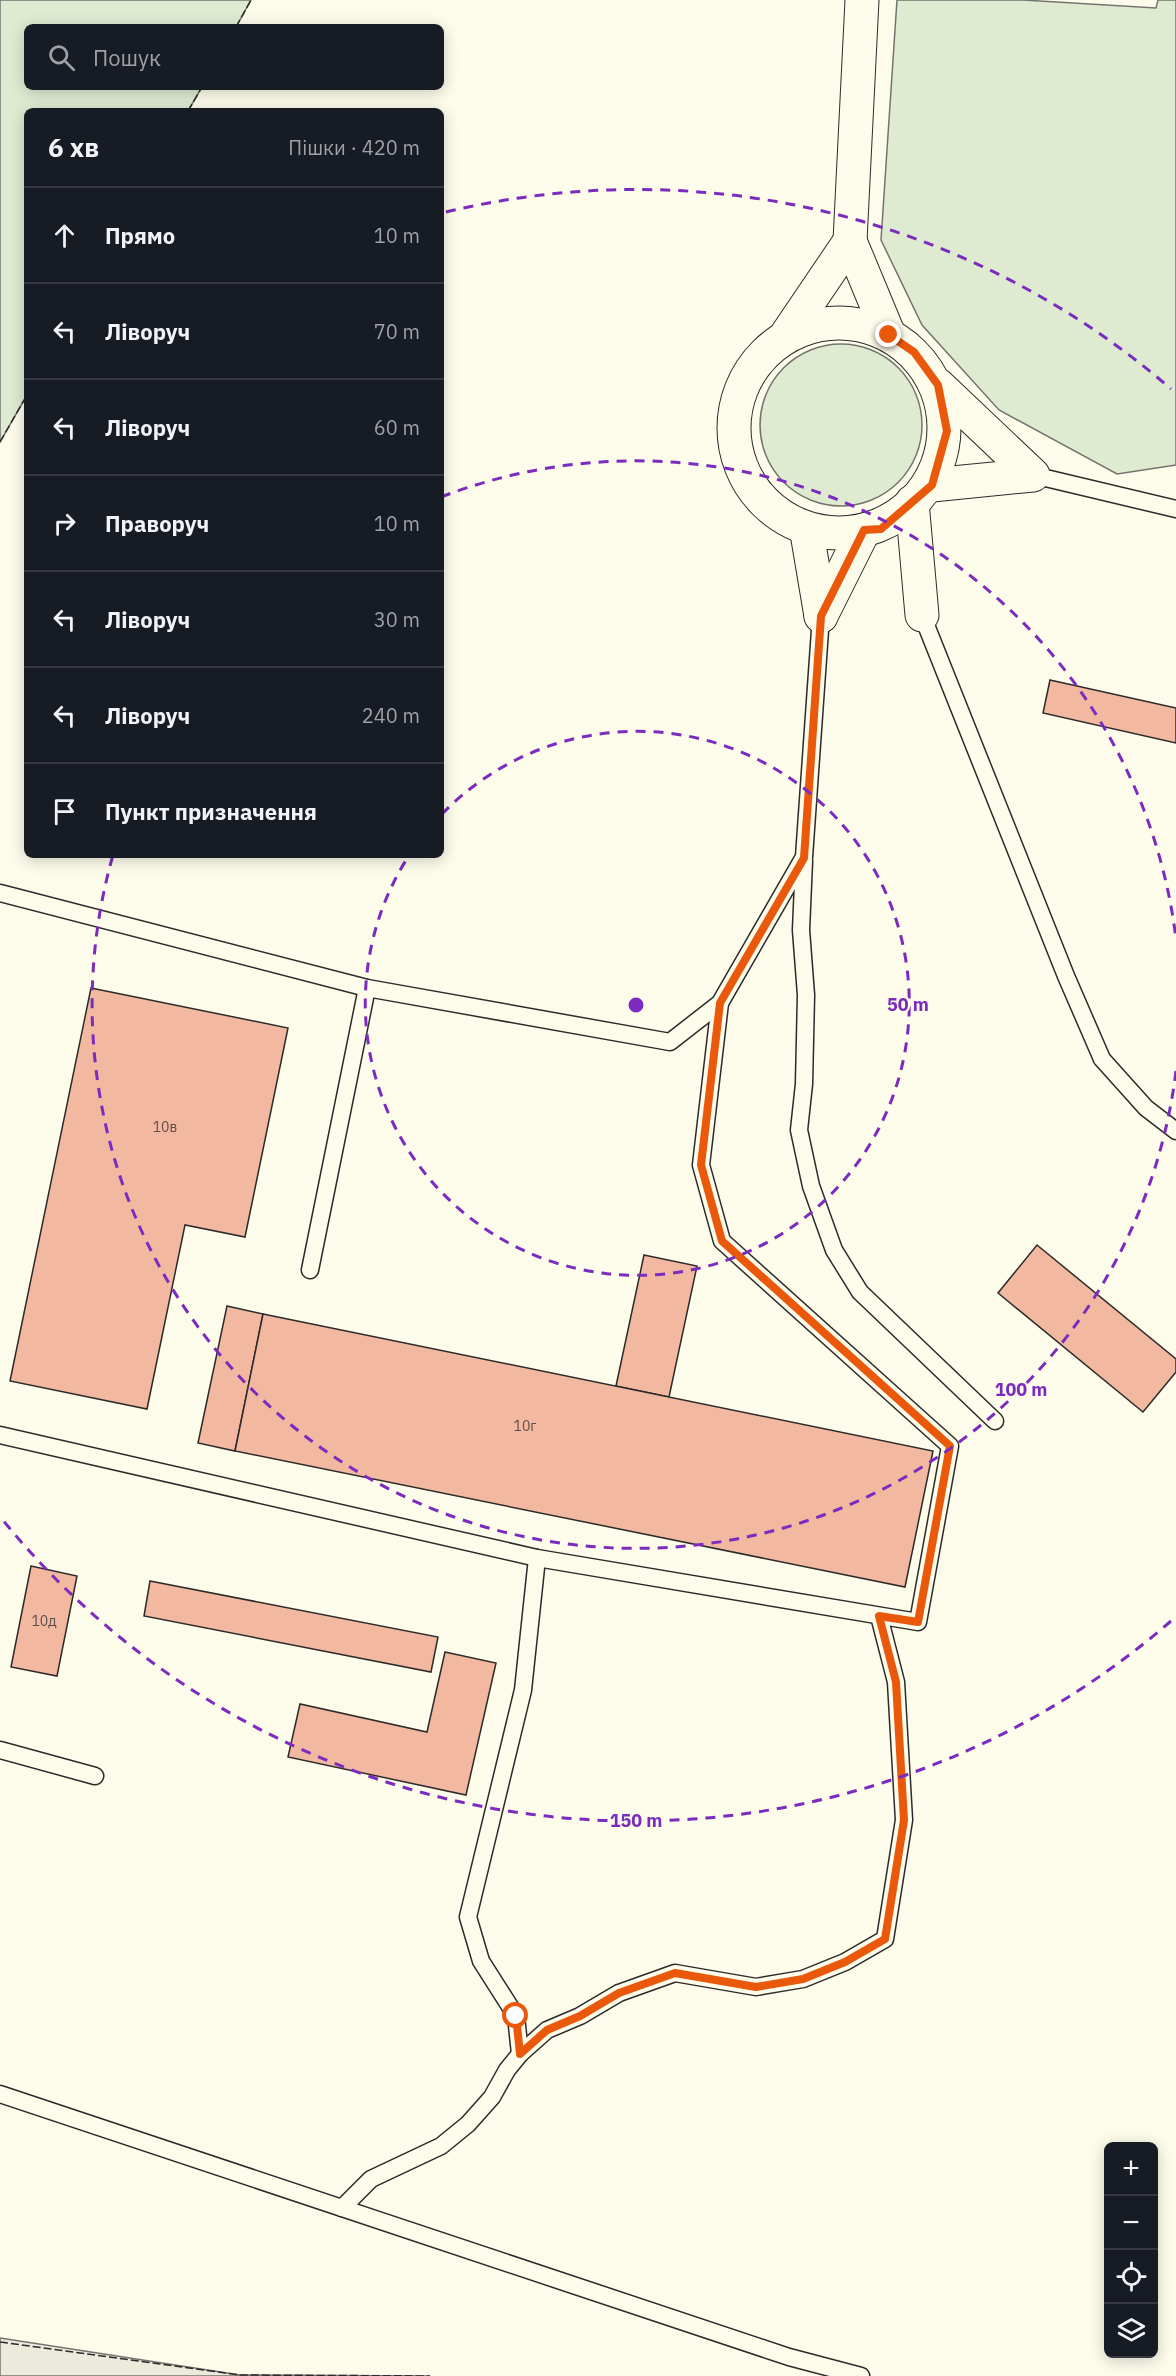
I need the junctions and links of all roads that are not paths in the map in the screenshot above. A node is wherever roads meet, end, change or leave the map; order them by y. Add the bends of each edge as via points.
1 (862, 0) edge
2 (850, 241) junction
3 (787, 334) junction
4 (889, 335) junction
5 (938, 385) junction
6 (1033, 475) junction
7 (922, 494) junction
8 (1176, 509) edge
9 (873, 530) junction
10 (807, 533) junction
11 (922, 615) junction
12 (821, 616) junction
13 (804, 858) junction
14 (0, 893) edge
15 (367, 988) junction
16 (720, 1003) junction
17 (1176, 1131) edge
18 (310, 1270) dead end
19 (995, 1420) dead end
20 (0, 1435) edge
21 (537, 1558) junction
22 (879, 1616) junction
23 (0, 1750) edge
24 (95, 1776) dead end
25 (520, 2054) junction
26 (0, 2094) edge
27 (342, 2208) junction
28 (861, 2376) edge

1 - 2 street
2 - 3 street
2 - 4 street
3 - 4 street via 845,321
3 - 10 street via 746,374 731,436 749,490
4 - 5 street via 914,352
5 - 6 street
5 - 7 street via 947,431
6 - 7 street
6 - 8 lane
7 - 9 street
7 - 11 street
9 - 10 street
9 - 11 street
9 - 12 street
10 - 12 street
11 - 17 lane via 1102,1059 1146,1108
12 - 13 lane
13 - 16 lane
13 - 19 lane via 801,930 806,1006 799,1130 812,1186 834,1250 860,1292
14 - 15 lane
15 - 16 lane via 670,1042
15 - 18 lane
16 - 22 lane via 701,1165 722,1241 950,1446 918,1622
20 - 21 lane
21 - 22 lane
21 - 25 lane via 523,1690 468,1917 481,1961 516,2016
22 - 25 lane via 896,1682 904,1820 885,1939 845,1962 803,1979 756,1987 675,1973 619,1993 547,2030
23 - 24 lane
25 - 27 lane via 492,2097 468,2124 441,2146 371,2179
26 - 27 lane
27 - 28 lane via 789,2357

